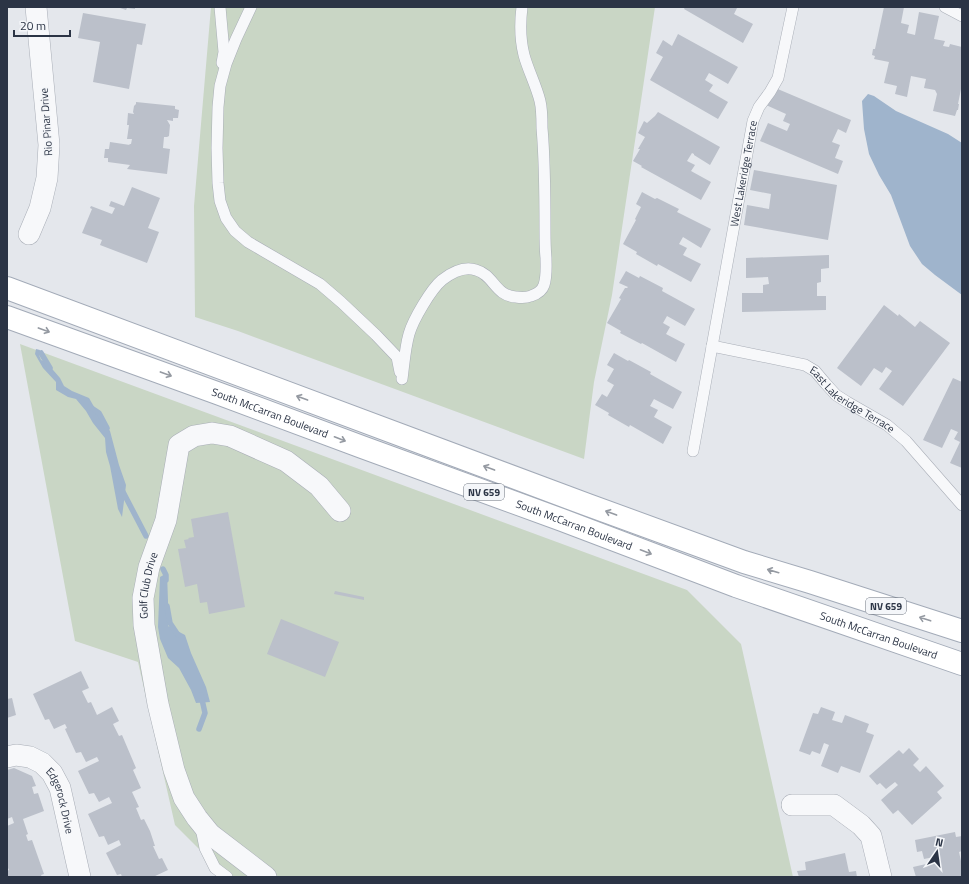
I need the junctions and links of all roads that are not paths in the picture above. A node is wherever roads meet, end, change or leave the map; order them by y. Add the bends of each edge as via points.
1 (36, 7) edge
2 (220, 7) edge
3 (251, 7) edge
4 (522, 7) edge
5 (793, 7) edge
6 (945, 7) edge
7 (962, 16) edge
8 (220, 86) junction
9 (29, 234) dead end
10 (7, 288) edge
11 (7, 317) edge
12 (712, 346) junction
13 (693, 451) dead end
14 (962, 505) edge
15 (340, 511) dead end
16 (962, 631) edge
17 (962, 664) edge
18 (7, 757) edge
19 (792, 805) dead end
20 (200, 822) junction
21 (80, 877) edge
22 (227, 877) edge
23 (266, 877) edge
24 (881, 877) edge

1 - 9 street, Rio Pinar Drive via 49,145 47,178 40,208
2 - 8 lane via 224,52
3 - 8 lane via 231,51
4 - 8 lane via 521,39 524,56 540,102 543,138 546,202 545,284 541,291 534,295 524,298 510,297 487,275 475,269 454,272 441,281 417,315 409,333 402,378 397,357 342,302 320,284 248,242 235,231 226,218 220,201 218,182
5 - 12 lane, West Lakeridge Terrace via 778,78 758,107 753,121
6 - 7 lane
16 -> 10 main road, NV 659 via 744,562
11 -> 17 main road, South McCarran Boulevard / NV 659 via 736,586
12 - 13 lane, West Lakeridge Terrace
12 - 14 lane, East Lakeridge Terrace via 805,365 815,371 836,395 887,425 906,441
15 - 20 street, Golf Club Drive via 318,486 286,461 230,436 212,433 194,436 179,445 166,520 149,567 143,598 144,625 158,704 174,770 184,798
18 - 21 street, Edgerock Drive via 30,757 42,763 52,774 60,788
19 - 24 street via 834,805 861,825 871,836
20 - 22 lane via 205,848 215,868
20 - 23 street, Golf Club Drive via 210,834

